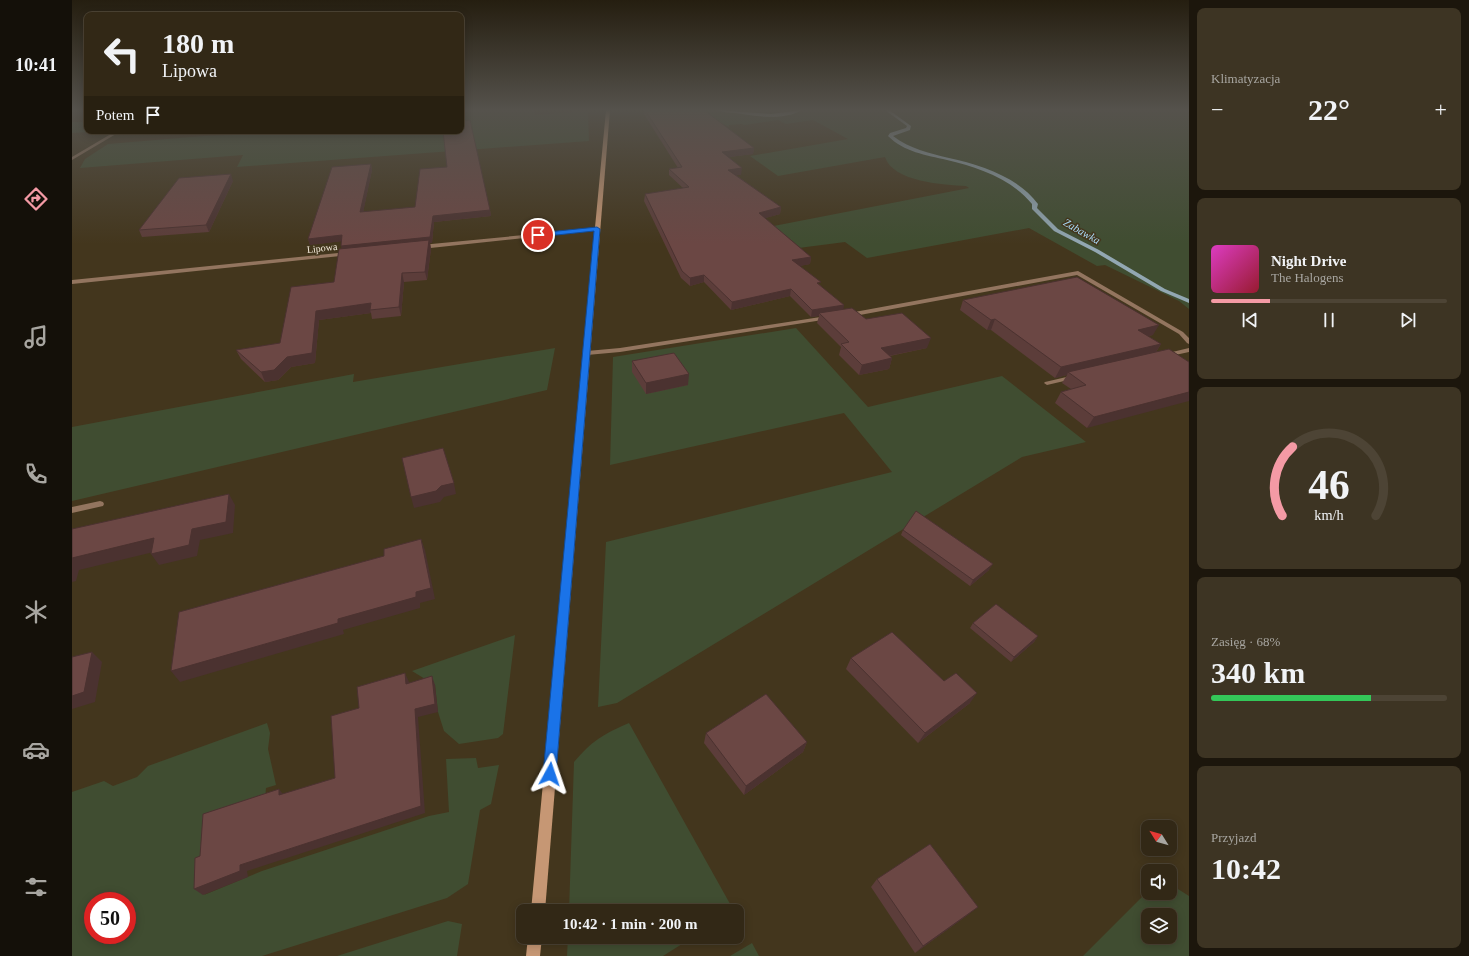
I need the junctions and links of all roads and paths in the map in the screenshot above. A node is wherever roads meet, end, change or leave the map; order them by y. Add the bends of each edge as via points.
1 (604, 155) edge
2 (597, 229) junction
3 (412, 248) edge
4 (357, 253) edge
5 (72, 282) edge
6 (838, 316) edge
7 (830, 318) edge
8 (1189, 342) edge
9 (1189, 350) edge
10 (587, 353) junction
11 (1159, 357) edge
12 (1084, 374) edge
13 (1047, 383) dead end
14 (100, 504) dead end
15 (72, 510) edge
16 (539, 904) edge
17 (535, 944) edge
18 (534, 956) edge

1 - 2 main road
2 - 3 street
2 - 10 main road
4 - 5 street, Lipowa
6 - 8 street via 1078,273 1181,333
7 - 10 street
9 - 11 street
10 - 16 main road
12 - 13 street
14 - 15 street
17 - 18 main road

